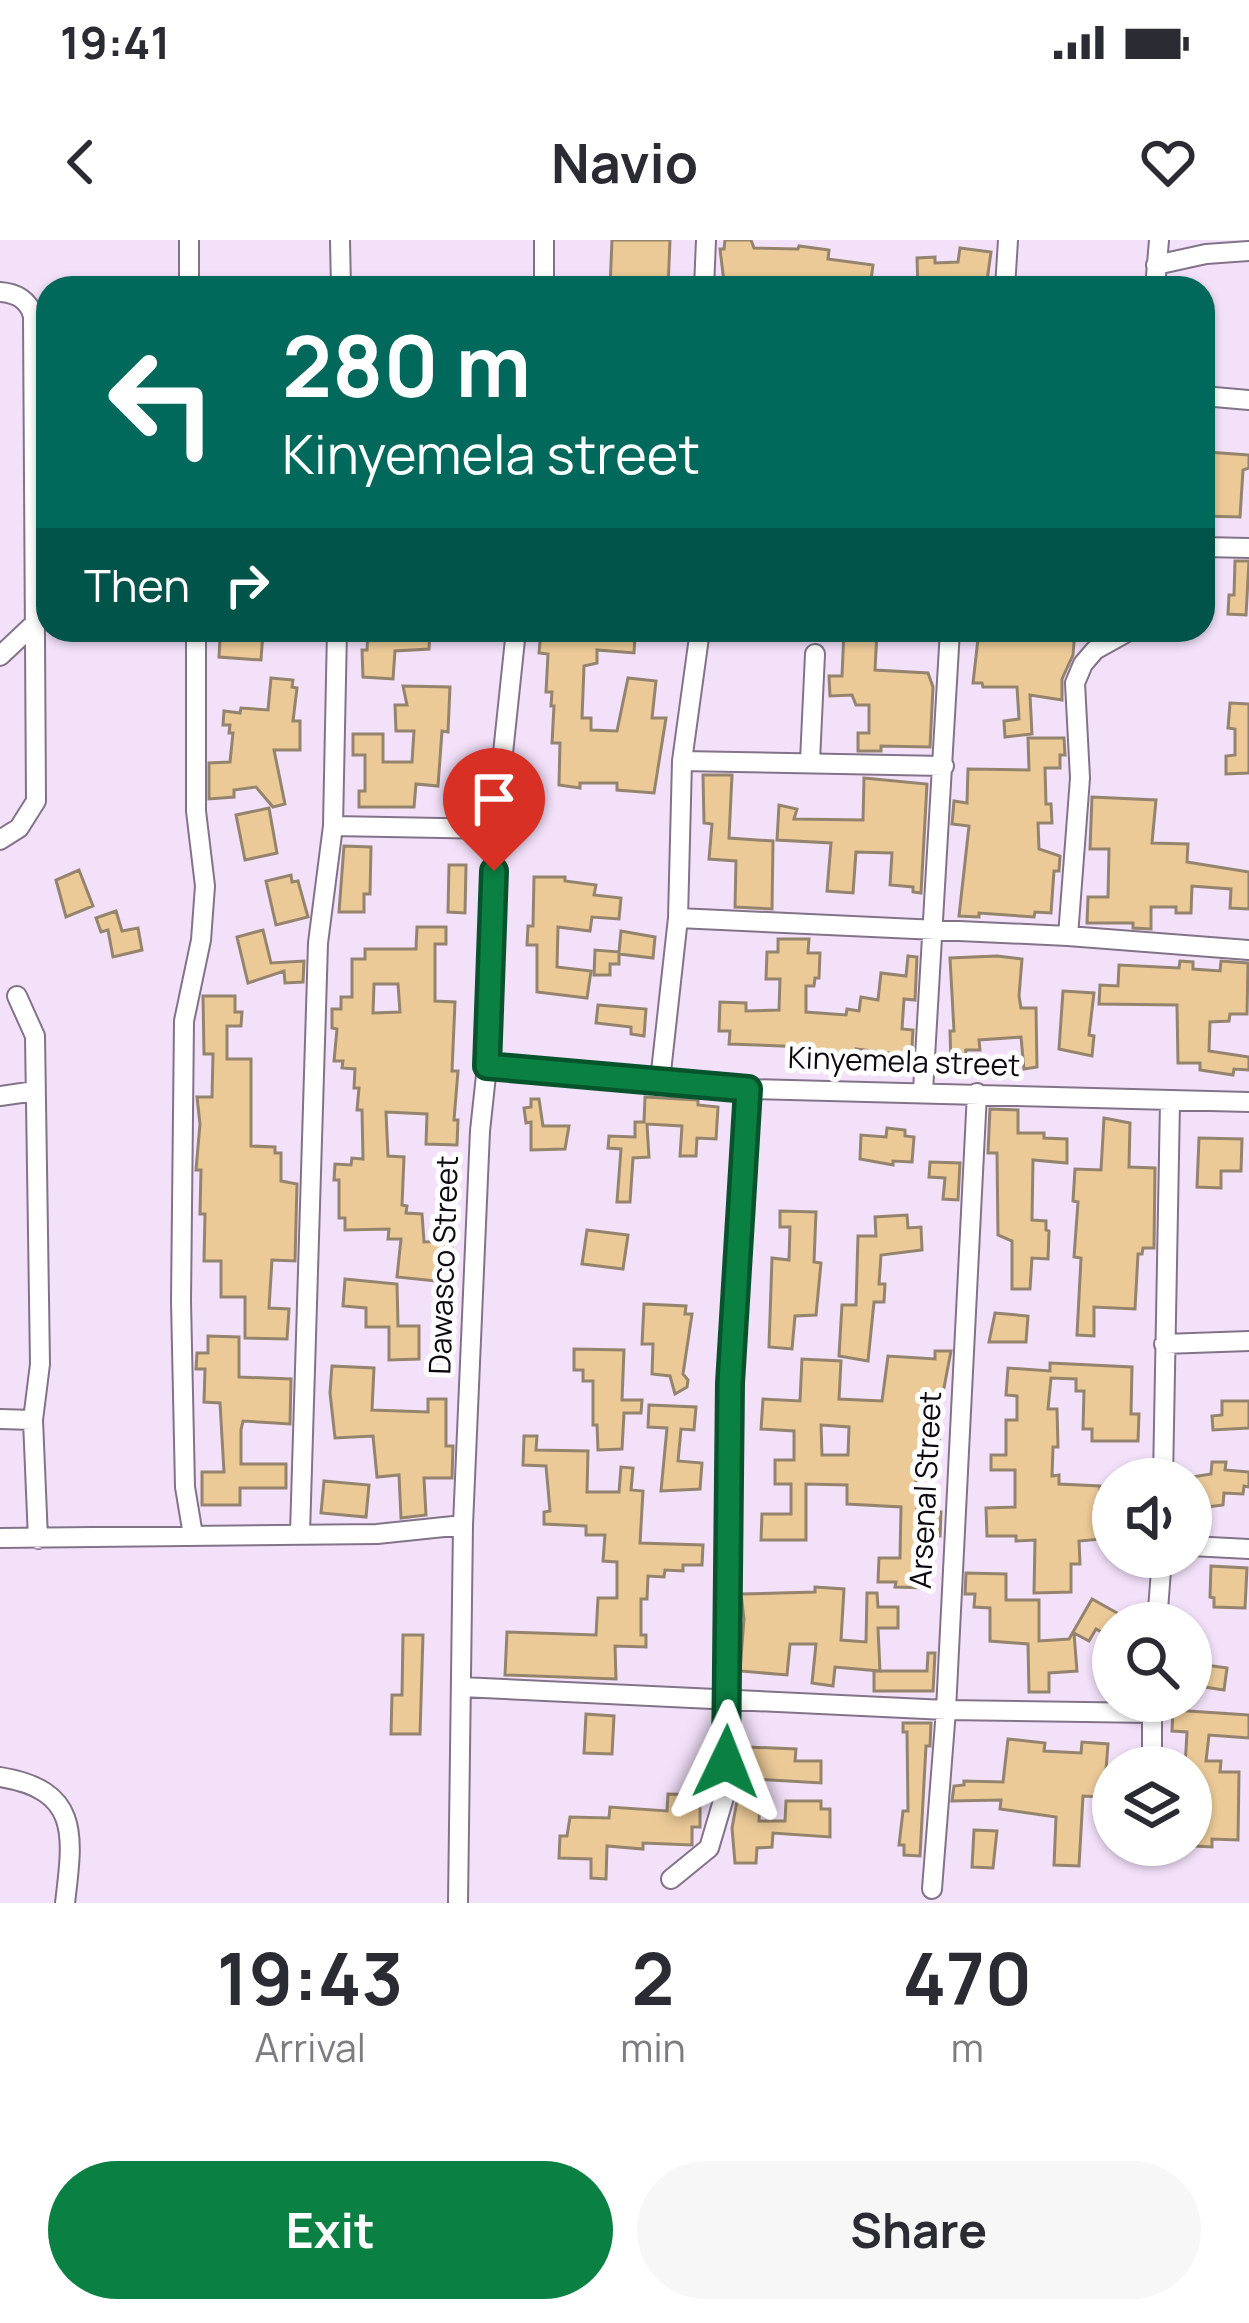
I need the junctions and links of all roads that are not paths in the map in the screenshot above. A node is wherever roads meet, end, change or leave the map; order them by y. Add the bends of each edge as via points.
1 (189, 240) edge
2 (340, 240) edge
3 (706, 240) edge
4 (1008, 240) edge
5 (1159, 240) edge
6 (543, 242) edge
7 (1249, 251) edge
8 (1156, 265) junction
9 (189, 276) edge
10 (340, 276) edge
11 (544, 276) edge
12 (704, 276) edge
13 (1006, 276) edge
14 (1156, 276) edge
15 (0, 292) edge
16 (1215, 397) edge
17 (1249, 400) edge
18 (1215, 547) edge
19 (1249, 548) edge
20 (34, 624) junction
21 (196, 642) edge
22 (337, 642) edge
23 (515, 642) edge
24 (698, 642) edge
25 (949, 642) edge
26 (1109, 642) edge
27 (815, 654) dead end
28 (0, 656) edge
29 (682, 761) junction
30 (810, 761) junction
31 (944, 766) junction
32 (333, 826) junction
33 (495, 829) junction
34 (0, 840) edge
35 (678, 918) junction
36 (935, 931) junction
37 (1068, 936) junction
38 (1249, 950) edge
39 (17, 996) dead end
40 (487, 1066) junction
41 (660, 1081) junction
42 (748, 1089) junction
43 (35, 1091) junction
44 (923, 1091) junction
45 (977, 1094) junction
46 (0, 1096) edge
47 (1170, 1102) junction
48 (1249, 1102) edge
49 (1249, 1341) edge
50 (1164, 1344) junction
51 (0, 1419) edge
52 (33, 1420) junction
53 (1163, 1458) edge
54 (463, 1526) junction
55 (300, 1533) junction
56 (193, 1534) junction
57 (0, 1538) edge
58 (38, 1539) junction
59 (1212, 1547) edge
60 (1249, 1549) edge
61 (461, 1687) junction
62 (728, 1698) junction
63 (1092, 1708) edge
64 (946, 1710) junction
65 (0, 1777) edge
66 (670, 1879) dead end
67 (932, 1889) dead end
68 (65, 1903) edge
69 (458, 1903) edge

1 - 9 street
2 - 10 street
3 - 12 street
4 - 13 street
5 - 8 street
6 - 11 street
7 - 8 street
8 - 14 street
15 - 20 street via 22,298 33,316
16 - 17 street
18 - 19 street
20 - 28 street
20 - 34 street via 35,801 19,828
21 - 56 street via 196,811 205,886 184,1021 181,1300 184,1487
22 - 32 street
23 - 33 street, Dawasco Street
24 - 29 street
25 - 31 street
26 - 37 street via 1083,664 1075,683 1080,778
27 - 30 street
29 - 30 street
29 - 35 street
30 - 31 street
31 - 36 street
32 - 33 street
32 - 55 street via 319,943
33 - 40 street, Dawasco Street
35 - 36 street
35 - 41 street
36 - 37 street
36 - 44 street
37 - 38 street
39 - 43 street via 34,1036
40 - 41 street, Kinyemela street
40 - 54 street, Dawasco Street
41 - 42 street, Kinyemela street
42 - 44 street, Kinyemela street
42 - 62 street via 730,1383
43 - 46 street
43 - 52 street via 40,1364
44 - 45 street, Kinyemela street
45 - 47 street, Kinyemela street
45 - 64 street, Arsenal Street
47 - 48 street, Kinyemela street
47 - 50 street
49 - 50 street
50 - 53 street
51 - 52 street
52 - 58 street
54 - 55 street
54 - 61 street, Dawasco Street
55 - 56 street
56 - 58 street
57 - 58 street
59 - 60 street
61 - 62 street
61 - 69 street, Dawasco Street
62 - 64 street
62 - 66 street via 717,1828 709,1848
63 - 64 street
64 - 67 street, Arsenal Street
65 - 68 street via 45,1789 60,1804 72,1860

